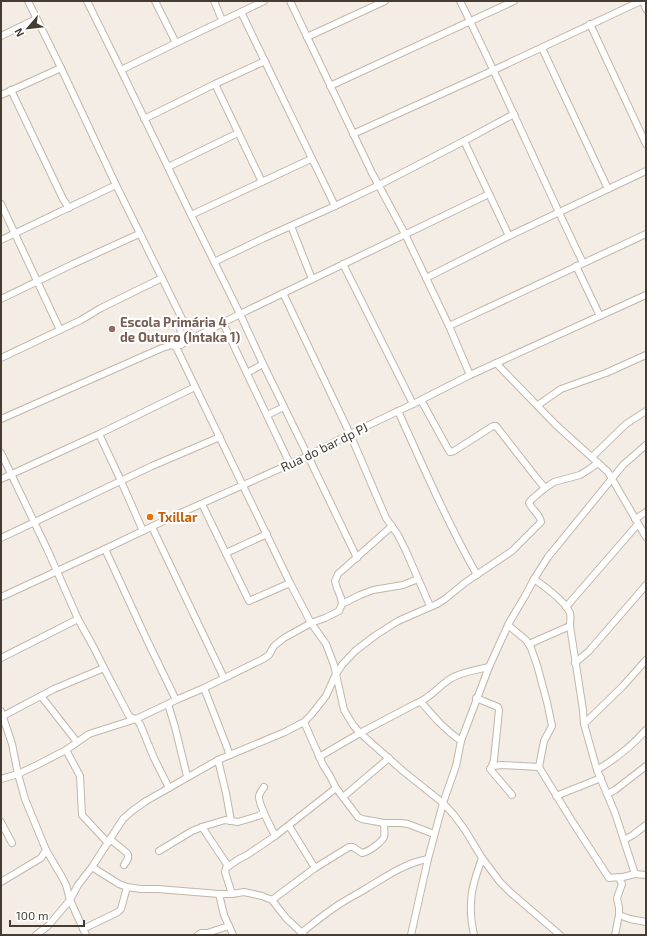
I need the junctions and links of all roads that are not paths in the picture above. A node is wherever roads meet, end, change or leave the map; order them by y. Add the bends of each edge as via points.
1 (28, 1) edge
2 (87, 1) edge
3 (155, 1) edge
4 (214, 1) edge
5 (264, 1) edge
6 (290, 1) edge
7 (385, 1) edge
8 (460, 1) edge
9 (514, 1) edge
10 (642, 1) edge
11 (646, 9) edge
12 (241, 12) junction
13 (36, 19) junction
14 (222, 20) junction
15 (470, 21) junction
16 (590, 24) junction
17 (1, 36) edge
18 (307, 37) junction
19 (176, 43) junction
20 (542, 48) junction
21 (265, 61) junction
22 (60, 68) junction
23 (121, 70) junction
24 (494, 70) junction
25 (215, 84) junction
26 (330, 86) junction
27 (11, 90) junction
28 (1, 95) edge
29 (514, 114) junction
30 (144, 118) junction
31 (238, 133) junction
32 (353, 134) junction
33 (464, 142) junction
34 (646, 144) edge
35 (311, 159) junction
36 (168, 167) junction
37 (646, 172) edge
38 (262, 182) junction
39 (116, 185) junction
40 (379, 185) junction
41 (608, 189) junction
42 (488, 194) junction
43 (63, 199) junction
44 (1, 204) edge
45 (335, 206) junction
46 (69, 208) junction
47 (60, 212) junction
48 (559, 213) junction
49 (191, 215) junction
50 (291, 226) junction
51 (15, 233) junction
52 (139, 234) junction
53 (405, 234) junction
54 (646, 234) edge
55 (509, 236) junction
56 (1, 240) edge
57 (214, 262) junction
58 (583, 263) junction
59 (343, 264) junction
60 (576, 266) junction
61 (162, 278) junction
62 (426, 278) junction
63 (312, 279) junction
64 (37, 282) junction
65 (283, 293) junction
66 (646, 295) edge
67 (1, 299) edge
68 (240, 314) junction
69 (180, 315) junction
70 (600, 316) junction
71 (223, 323) junction
72 (449, 326) junction
73 (60, 330) junction
74 (192, 339) junction
75 (178, 346) junction
76 (646, 355) edge
77 (1, 358) edge
78 (496, 363) junction
79 (263, 364) junction
80 (247, 373) junction
81 (470, 375) junction
82 (194, 387) junction
83 (421, 400) junction
84 (413, 404) junction
85 (538, 405) junction
86 (284, 407) junction
87 (398, 411) junction
88 (646, 411) edge
89 (267, 415) junction
90 (1, 420) edge
91 (99, 434) junction
92 (350, 434) junction
93 (220, 437) junction
94 (646, 445) edge
95 (1, 453) edge
96 (308, 456) junction
97 (592, 456) junction
98 (598, 463) junction
99 (290, 464) junction
100 (11, 474) junction
101 (613, 478) junction
102 (1, 479) edge
103 (121, 481) junction
104 (243, 486) junction
105 (546, 488) junction
106 (202, 504) junction
107 (646, 512) edge
108 (34, 522) junction
109 (637, 522) junction
110 (392, 526) junction
111 (152, 527) junction
112 (143, 531) junction
113 (267, 534) junction
114 (646, 537) edge
115 (1, 538) edge
116 (105, 550) junction
117 (226, 553) junction
118 (357, 558) junction
119 (57, 571) junction
120 (477, 575) junction
121 (418, 579) junction
122 (534, 579) junction
123 (290, 583) junction
124 (646, 585) edge
125 (1, 597) edge
126 (341, 601) junction
127 (430, 606) junction
128 (566, 606) junction
129 (78, 619) junction
130 (311, 623) junction
131 (508, 625) junction
132 (570, 626) junction
133 (529, 644) junction
134 (1, 658) edge
135 (646, 660) edge
136 (575, 662) junction
137 (489, 667) junction
138 (104, 668) junction
139 (336, 674) junction
140 (224, 678) junction
141 (204, 688) junction
142 (41, 696) junction
143 (476, 698) junction
144 (176, 700) junction
145 (422, 702) junction
146 (168, 704) junction
147 (2, 715) edge
148 (136, 719) junction
149 (304, 722) junction
150 (584, 724) junction
151 (646, 730) edge
152 (360, 733) junction
153 (460, 741) junction
154 (77, 742) junction
155 (66, 750) junction
156 (230, 754) junction
157 (318, 757) junction
158 (389, 758) junction
159 (218, 760) junction
160 (492, 766) junction
161 (646, 766) edge
162 (539, 767) junction
163 (597, 770) junction
164 (18, 774) junction
165 (187, 776) junction
166 (600, 778) junction
167 (1, 779) edge
168 (264, 787) dead end
169 (168, 788) junction
170 (336, 788) junction
171 (512, 794) dead end
172 (607, 794) junction
173 (343, 796) junction
174 (556, 796) junction
175 (443, 803) junction
176 (264, 813) junction
177 (231, 821) junction
178 (1, 822) edge
179 (384, 823) junction
180 (646, 825) edge
181 (289, 826) junction
182 (202, 827) junction
183 (434, 834) junction
184 (275, 836) junction
185 (624, 840) junction
186 (109, 841) junction
187 (12, 843) dead end
188 (46, 850) junction
189 (159, 851) dead end
190 (41, 858) junction
191 (52, 858) junction
192 (482, 858) junction
193 (428, 859) junction
194 (124, 865) dead end
195 (228, 866) junction
196 (92, 867) junction
197 (316, 868) junction
198 (635, 874) junction
199 (646, 875) edge
200 (619, 878) junction
201 (1, 882) edge
202 (66, 885) junction
203 (78, 885) junction
204 (127, 887) junction
205 (219, 894) junction
206 (232, 894) junction
207 (70, 900) junction
208 (272, 900) junction
209 (620, 915) junction
210 (646, 922) edge
211 (229, 926) junction
212 (83, 929) junction
213 (302, 934) edge
214 (36, 935) edge
215 (86, 935) edge
216 (198, 935) edge
217 (233, 935) edge
218 (411, 935) edge
219 (474, 935) edge
220 (560, 935) edge
221 (615, 935) edge

1 - 13 street
2 - 23 street
3 - 19 street
4 - 14 street
5 - 12 street
6 - 18 street
7 - 18 street
8 - 15 street
9 - 15 street
10 - 11 street
10 - 16 street
12 - 14 street
12 - 21 street
13 - 17 street
13 - 22 street
14 - 19 street
15 - 24 street
15 - 26 street
16 - 20 street
16 - 34 street
18 - 26 street
19 - 23 street
20 - 24 street
20 - 41 street
21 - 25 street
21 - 35 street
22 - 27 street
22 - 39 street
23 - 30 street
24 - 29 street
24 - 32 street
25 - 30 street
25 - 31 street
26 - 32 street
27 - 28 street
27 - 43 street
29 - 33 street
29 - 48 street
30 - 36 street
31 - 36 street
31 - 38 street
32 - 40 street
33 - 40 street
33 - 42 street
35 - 38 street
35 - 45 street
36 - 49 street
37 - 41 street
38 - 49 street
39 - 46 street
39 - 52 street
40 - 45 street
40 - 53 street
41 - 48 street
42 - 53 street
42 - 55 street
43 - 46 street
43 - 47 street
44 - 51 street
45 - 50 street
46 - 47 street
47 - 51 street
48 - 55 street
48 - 58 street
49 - 57 street
50 - 57 street
50 - 63 street
51 - 56 street
51 - 64 street
52 - 61 street
52 - 64 street
53 - 59 street
53 - 62 street
54 - 58 street
55 - 62 street
57 - 68 street
58 - 60 street
59 - 63 street
59 - 84 street
60 - 70 street
60 - 72 street
61 - 69 street
61 - 73 street
62 - 72 street
63 - 65 street
64 - 67 street
64 - 73 street
65 - 68 street
65 - 92 street
66 - 70 street, Rua do bar dp PJ
68 - 71 street
68 - 79 street
69 - 74 street
69 - 75 street
70 - 78 street, Rua do bar dp PJ
71 - 74 street
71 - 80 street
72 - 81 street
73 - 77 street
74 - 75 street
75 - 82 street
75 - 90 street via 162,348
76 - 85 street via 606,374 561,389
78 - 81 street, Rua do bar dp PJ
78 - 85 street
79 - 80 street
79 - 86 street
80 - 89 street
81 - 83 street, Rua do bar dp PJ
82 - 91 street
82 - 93 street
83 - 84 street, Rua do bar dp PJ
83 - 105 street via 450,452 496,426
84 - 87 street, Rua do bar dp PJ
85 - 97 street via 556,425
86 - 89 street
86 - 96 street
87 - 92 street, Rua do bar dp PJ
87 - 120 street via 435,493
88 - 97 street via 626,424
89 - 99 street
91 - 100 street
91 - 103 street
92 - 96 street, Rua do bar dp PJ
92 - 110 street via 386,518
93 - 103 street
93 - 104 street
94 - 101 street via 623,465
95 - 100 street
96 - 99 street, Rua do bar dp PJ
96 - 118 street
97 - 98 street
98 - 101 street
98 - 105 street via 580,475 554,482
99 - 104 street, Rua do bar dp PJ
100 - 102 street
100 - 108 street
101 - 109 street
101 - 122 street via 548,557
103 - 108 street
103 - 112 street
104 - 106 street, Rua do bar dp PJ
104 - 113 street
105 - 120 street via 530,500 540,522 512,551
106 - 111 street, Rua do bar dp PJ
106 - 117 street
107 - 109 street
108 - 115 street
108 - 119 street
109 - 114 street
109 - 128 street
110 - 118 street
110 - 121 street
111 - 112 street, Rua do bar dp PJ
111 - 140 street
112 - 116 street, Rua do bar dp PJ
113 - 117 street
113 - 123 street
116 - 119 street, Rua do bar dp PJ
116 - 144 street
117 - 123 street via 249,601
118 - 126 street via 338,574 335,581
119 - 125 street, Rua do bar dp PJ
119 - 129 street
120 - 127 street via 445,599
121 - 126 street
121 - 127 street
122 - 128 street
122 - 131 street
123 - 130 street
124 - 136 street via 589,651
126 - 130 street via 339,611
127 - 139 street via 376,635 355,651
128 - 132 street via 570,613
129 - 134 street
129 - 138 street
130 - 139 street via 331,654
130 - 140 street via 284,638 263,659
131 - 133 street
131 - 137 street
132 - 133 street
132 - 136 street
133 - 162 street via 537,665 552,726 544,741
135 - 150 street
136 - 150 street
137 - 143 street
137 - 145 street via 451,678
138 - 142 street
138 - 148 street via 128,714
139 - 149 street via 326,696
139 - 152 street via 344,710
140 - 141 street
141 - 144 street
141 - 156 street
142 - 147 street
142 - 154 street
143 - 153 street
143 - 160 street via 498,706 499,710
144 - 146 street
145 - 152 street
145 - 153 street via 440,724
146 - 148 street
146 - 165 street
147 - 164 street via 12,744
148 - 154 street via 89,734
148 - 169 street
149 - 156 street
149 - 157 street
150 - 163 street
151 - 163 street via 623,753
152 - 157 street
152 - 158 street
153 - 175 street via 456,766
154 - 155 street
155 - 164 street
155 - 186 street via 80,776 82,815
156 - 159 street
157 - 170 street
158 - 173 street
158 - 175 street
159 - 165 street
159 - 177 street
160 - 162 street
160 - 171 street via 490,770
161 - 172 street
162 - 174 street
163 - 166 street
164 - 167 street
164 - 188 street
165 - 169 street
166 - 172 street
166 - 174 street
168 - 176 street via 259,798
169 - 186 street via 123,819
170 - 173 street
170 - 181 street
172 - 185 street
173 - 179 street via 358,817
174 - 200 street via 609,878
175 - 183 street
175 - 192 street via 454,815
176 - 177 street via 238,822
176 - 184 street
177 - 182 street via 224,820
178 - 187 street
179 - 183 street via 408,824
179 - 197 street via 384,837 374,847 362,853 348,847
180 - 185 street
181 - 184 street
181 - 197 street
182 - 189 street
182 - 195 street
183 - 193 street
184 - 195 street
185 - 198 street
186 - 194 street via 129,855
186 - 196 street
188 - 190 street
188 - 191 street
190 - 191 street
190 - 201 street
191 - 202 street
192 - 219 street via 470,905
192 - 220 street via 510,892
193 - 213 street via 419,860 385,876 322,916
193 - 218 street
195 - 206 street via 225,872
196 - 203 street
196 - 204 street
197 - 208 street
198 - 199 street
198 - 200 street
200 - 209 street via 622,884 617,898
202 - 203 street
202 - 207 street
203 - 207 street
204 - 205 street
204 - 212 street via 118,912
205 - 206 street
205 - 211 street
206 - 208 street via 244,892
207 - 212 street
207 - 214 street via 48,926
208 - 213 street
209 - 210 street
209 - 221 street
211 - 216 street
211 - 217 street
212 - 215 street

